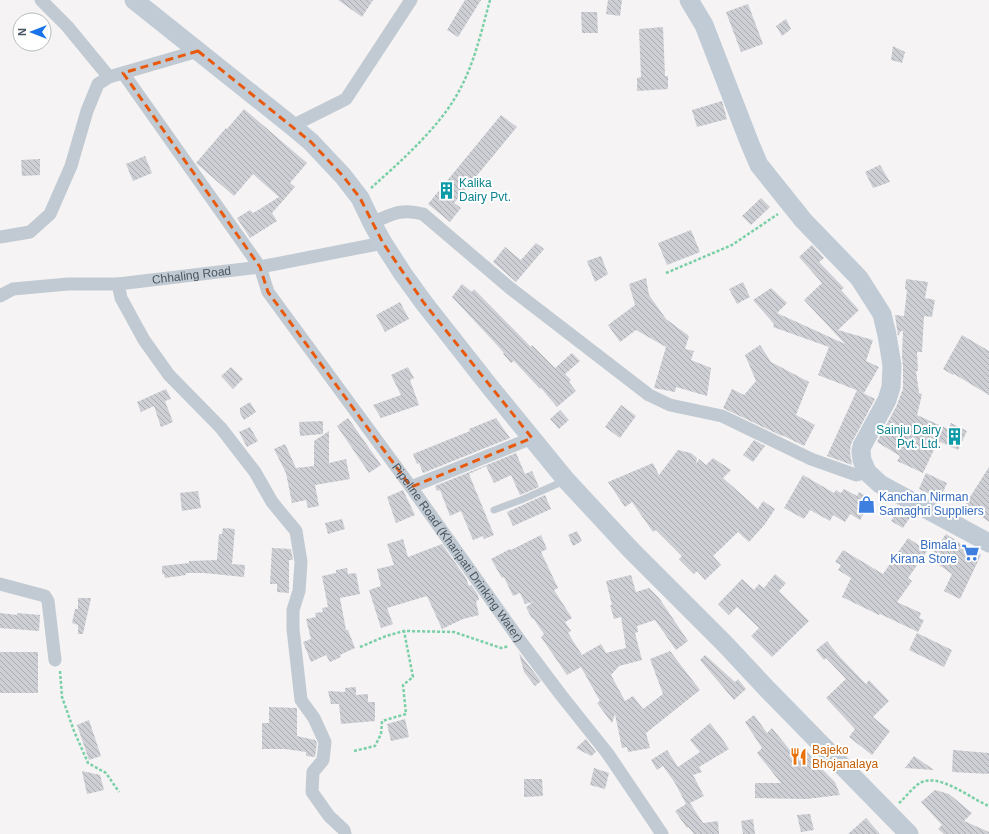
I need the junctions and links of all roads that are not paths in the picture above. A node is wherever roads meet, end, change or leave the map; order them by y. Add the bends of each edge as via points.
1 (41, 0) edge
2 (134, 0) edge
3 (411, 0) edge
4 (689, 0) edge
5 (198, 51) junction
6 (123, 73) junction
7 (109, 77) junction
8 (292, 126) junction
9 (372, 223) junction
10 (0, 237) edge
11 (383, 244) junction
12 (260, 267) junction
13 (118, 284) junction
14 (0, 296) edge
15 (532, 438) junction
16 (867, 472) junction
17 (566, 480) junction
18 (411, 487) junction
19 (494, 510) dead end
20 (988, 539) edge
21 (0, 584) edge
22 (55, 660) road end
23 (345, 834) edge
24 (662, 834) edge
25 (908, 834) edge

1 - 7 street via 67,26
2 - 5 main road
3 - 8 street via 346,99
4 - 16 main road via 704,25 760,165 803,220 859,278 882,314 892,366 891,387 887,400 862,446 861,456
5 - 6 street
5 - 8 main road
6 - 7 street
6 - 12 street, Pipeline Road (Kharipati Drinking Water)
7 - 10 street via 98,84 70,166 50,214 30,232
8 - 9 main road via 343,176 360,198
9 - 11 main road
9 - 16 street via 394,212 423,214 510,288 649,395 670,405 722,416 811,459 856,475
11 - 12 street, Chhaling Road
11 - 15 main road via 424,303
12 - 13 street, Chhaling Road
12 - 18 street, Pipeline Road (Kharipati Drinking Water) via 268,292
13 - 14 street, Chhaling Road via 68,284 13,289
13 - 23 street via 121,298 136,326 165,370 220,428 255,472 272,502 296,531 301,562 299,591 293,610 293,629 301,700 314,718 325,742 322,760 313,772 312,792
15 - 17 main road
15 - 18 street
16 - 20 main road via 880,484
17 - 19 lane
17 - 25 main road
18 - 24 street, Pipeline Road (Kharipati Drinking Water) via 521,642 608,754
21 - 22 street via 46,596

